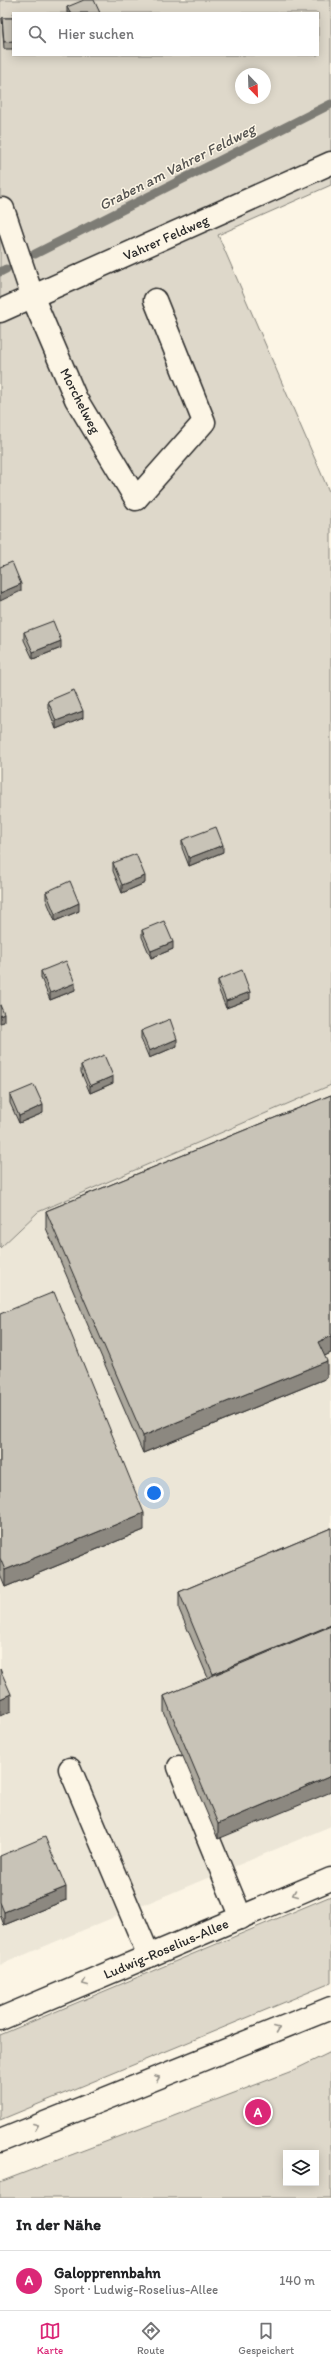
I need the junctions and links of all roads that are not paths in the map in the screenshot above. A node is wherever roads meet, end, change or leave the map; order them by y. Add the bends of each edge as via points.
1 (331, 163) edge
2 (3, 210) dead end
3 (33, 298) junction
4 (155, 300) dead end
5 (0, 311) edge
6 (179, 1767) dead end
7 (70, 1770) dead end
8 (331, 1879) edge
9 (241, 1918) junction
10 (149, 1956) junction
11 (331, 2008) edge
12 (0, 2018) edge
13 (0, 2141) edge

1 - 3 main road, Vahrer Feldweg
2 - 3 main road, Morchelweg
3 - 4 main road, Morchelweg via 76,399 136,499 204,422
3 - 5 main road, Vahrer Feldweg
6 - 9 main road
7 - 10 main road
8 -> 9 main road, Ludwig-Roselius-Allee
9 - 10 main road, Ludwig-Roselius-Allee
10 -> 12 main road, Ludwig-Roselius-Allee
13 -> 11 main road

